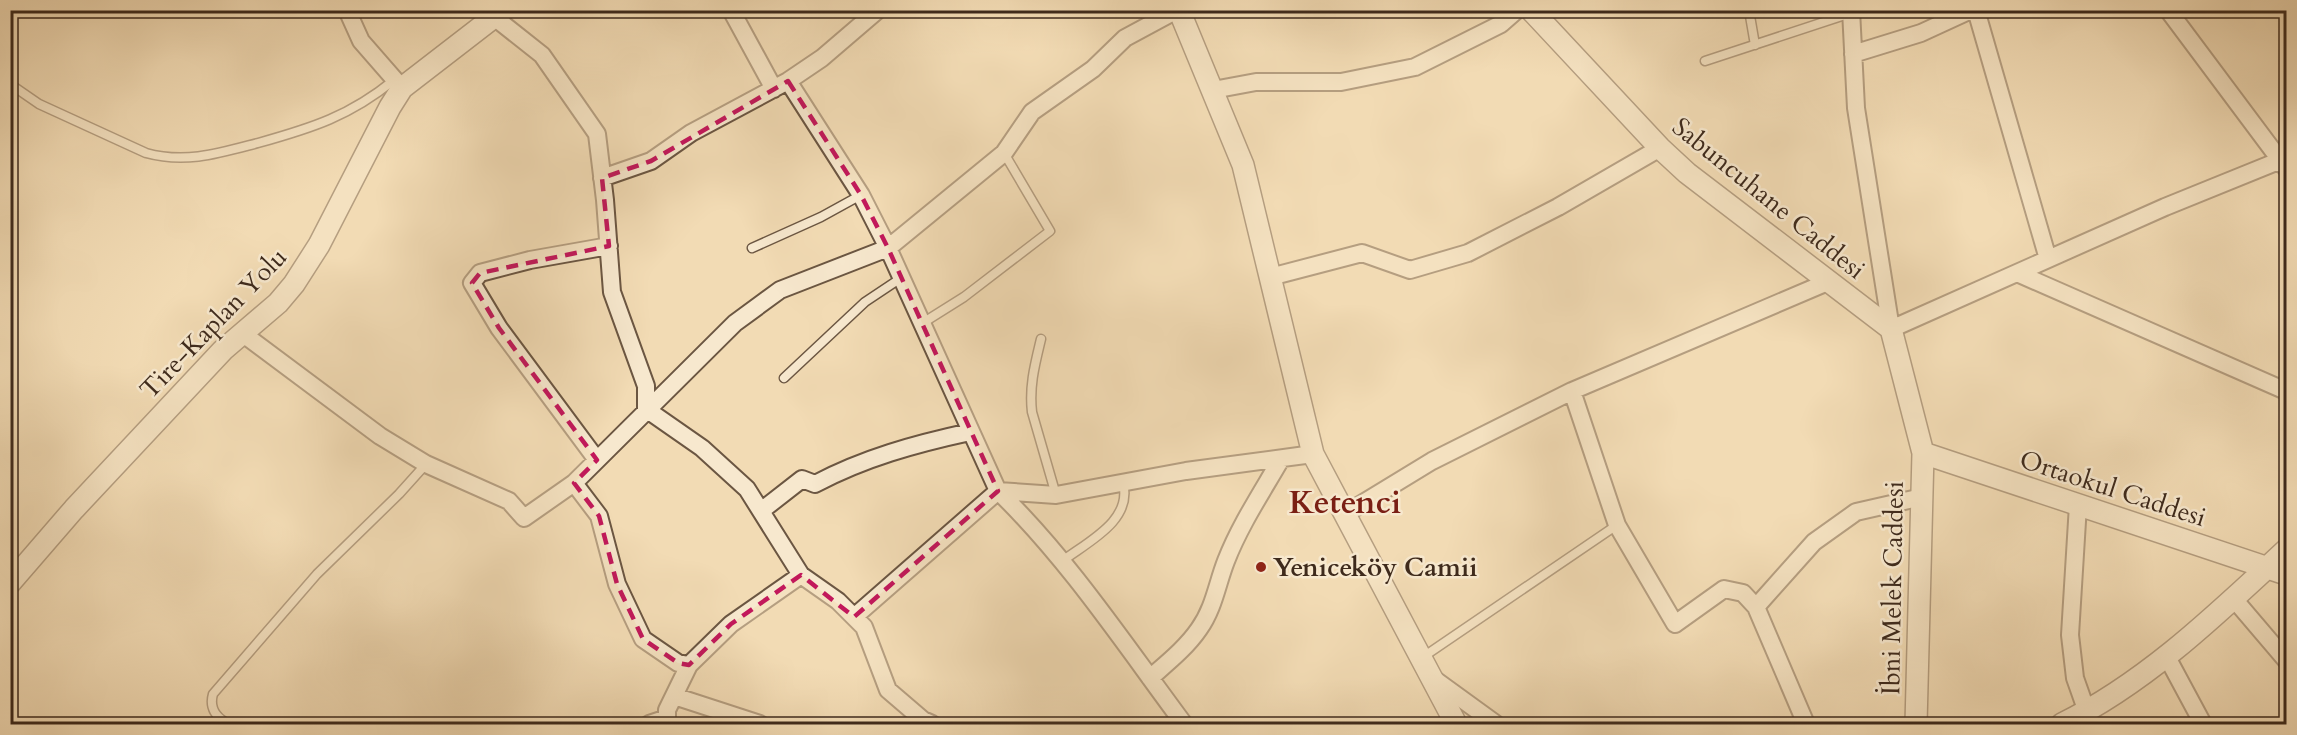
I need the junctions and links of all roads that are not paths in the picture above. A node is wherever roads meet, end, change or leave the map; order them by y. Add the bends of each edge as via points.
1 (347, 10) edge
2 (731, 10) edge
3 (878, 10) edge
4 (1178, 10) edge
5 (1517, 10) edge
6 (1531, 10) edge
7 (1749, 10) edge
8 (1973, 10) edge
9 (2168, 10) edge
10 (1851, 12) edge
11 (499, 14) edge
12 (1755, 45) junction
13 (1853, 54) junction
14 (1705, 61) dead end
15 (10, 84) edge
16 (398, 84) junction
17 (781, 85) junction
18 (1213, 90) junction
19 (1660, 148) junction
20 (1004, 153) junction
21 (2285, 162) edge
22 (602, 178) junction
23 (861, 195) junction
24 (609, 246) junction
25 (752, 248) dead end
26 (888, 248) junction
27 (2048, 259) junction
28 (2017, 273) junction
29 (1270, 277) junction
30 (900, 278) junction
31 (1830, 281) junction
32 (921, 324) junction
33 (1891, 329) junction
34 (242, 333) junction
35 (1041, 339) dead end
36 (784, 378) dead end
37 (1572, 391) junction
38 (2286, 391) edge
39 (646, 409) junction
40 (970, 432) junction
41 (1923, 453) junction
42 (1313, 454) junction
43 (597, 459) junction
44 (1281, 459) junction
45 (426, 464) junction
46 (574, 483) junction
47 (1123, 483) junction
48 (998, 491) junction
49 (1056, 495) junction
50 (1922, 497) junction
51 (2078, 505) junction
52 (761, 511) junction
53 (1345, 514) junction
54 (1617, 525) junction
55 (2286, 550) edge
56 (1061, 562) junction
57 (2277, 571) edge
58 (801, 575) junction
59 (10, 582) edge
60 (2234, 599) junction
61 (1756, 607) junction
62 (854, 617) junction
63 (2167, 657) junction
64 (1423, 658) junction
65 (2286, 660) edge
66 (689, 665) junction
67 (1150, 678) junction
68 (1434, 679) junction
69 (674, 696) junction
70 (2086, 712) junction
71 (667, 721) edge
72 (229, 724) edge
73 (648, 724) edge
74 (760, 724) edge
75 (932, 724) edge
76 (1184, 724) edge
77 (1456, 724) edge
78 (1496, 724) edge
79 (1806, 724) edge
80 (1916, 724) edge
81 (2062, 724) edge
82 (2203, 724) edge

1 - 16 street via 361,41
2 - 17 street
3 - 17 street via 822,58
4 - 18 street
4 - 20 street via 1125,38 1093,69 1032,112
5 - 18 street via 1501,24 1415,67 1341,82 1256,82
6 - 19 street, Sabuncuhane Caddesi
7 - 12 lane
8 - 13 street via 1921,33
8 - 27 street
9 - 21 street
10 - 12 lane
10 - 13 street
11 - 16 street, Tire-Kaplan Yolu
11 - 22 street via 542,55 597,134
12 - 14 lane
13 - 33 street via 1856,108
15 - 16 lane via 39,104 146,153 188,159 329,121
16 - 34 street, Tire-Kaplan Yolu via 366,156 308,264 278,303
17 - 22 street via 691,133 651,161
17 - 23 street
18 - 29 street via 1243,165
19 - 29 street via 1468,253 1410,270 1362,253
19 - 31 street, Sabuncuhane Caddesi via 1687,173
20 - 26 street
20 - 32 lane via 1050,231 964,297
21 - 27 street via 2165,207
22 - 24 street
23 - 25 lane
23 - 26 street
24 - 39 street via 612,292 646,386
24 - 43 street via 480,273 472,283 499,328
26 - 30 street
26 - 39 street via 780,290 735,323
27 - 28 street
28 - 33 street
28 - 38 street
29 - 42 street
30 - 32 street
30 - 36 lane via 864,302
31 - 33 street, Sabuncuhane Caddesi
31 - 37 street
32 - 40 street
33 - 41 street
34 - 45 street via 380,436
34 - 59 street, Tire-Kaplan Yolu
35 - 49 lane via 1032,378 1032,412
37 - 53 street via 1432,461
37 - 54 street
39 - 43 street
39 - 52 street via 702,448 747,489
40 - 48 street
40 - 52 street via 879,455 814,484 802,479
41 - 50 street, İbni Melek Caddesi
41 - 51 street, Ortaokul Caddesi
42 - 44 street
42 - 53 street
43 - 46 street
44 - 47 street
44 - 67 street via 1243,524 1200,628
45 - 46 street via 509,501 524,518
45 - 72 lane via 317,574 213,694 213,709 220,720
46 - 66 street via 599,516 617,584 644,639 678,663
47 - 49 street
47 - 56 lane via 1124,505 1114,521
48 - 49 street
48 - 56 street via 1029,521
48 - 62 street
50 - 61 street via 1856,512 1814,542
50 - 80 street, İbni Melek Caddesi
51 - 57 street, Ortaokul Caddesi
51 - 70 street via 2070,635 2075,678
52 - 58 street
53 - 64 street
54 - 61 street via 1675,624 1724,589 1743,593
54 - 64 lane
55 - 57 street
56 - 67 street
57 - 60 street
58 - 62 street
58 - 66 street via 731,624
60 - 63 street
60 - 65 street
61 - 79 street
62 - 75 street via 864,627 888,690
63 - 70 street
63 - 82 street
64 - 68 street
66 - 69 street
67 - 76 street
68 - 77 street
68 - 78 street
69 - 71 street
69 - 74 street
70 - 81 street
71 - 73 street

